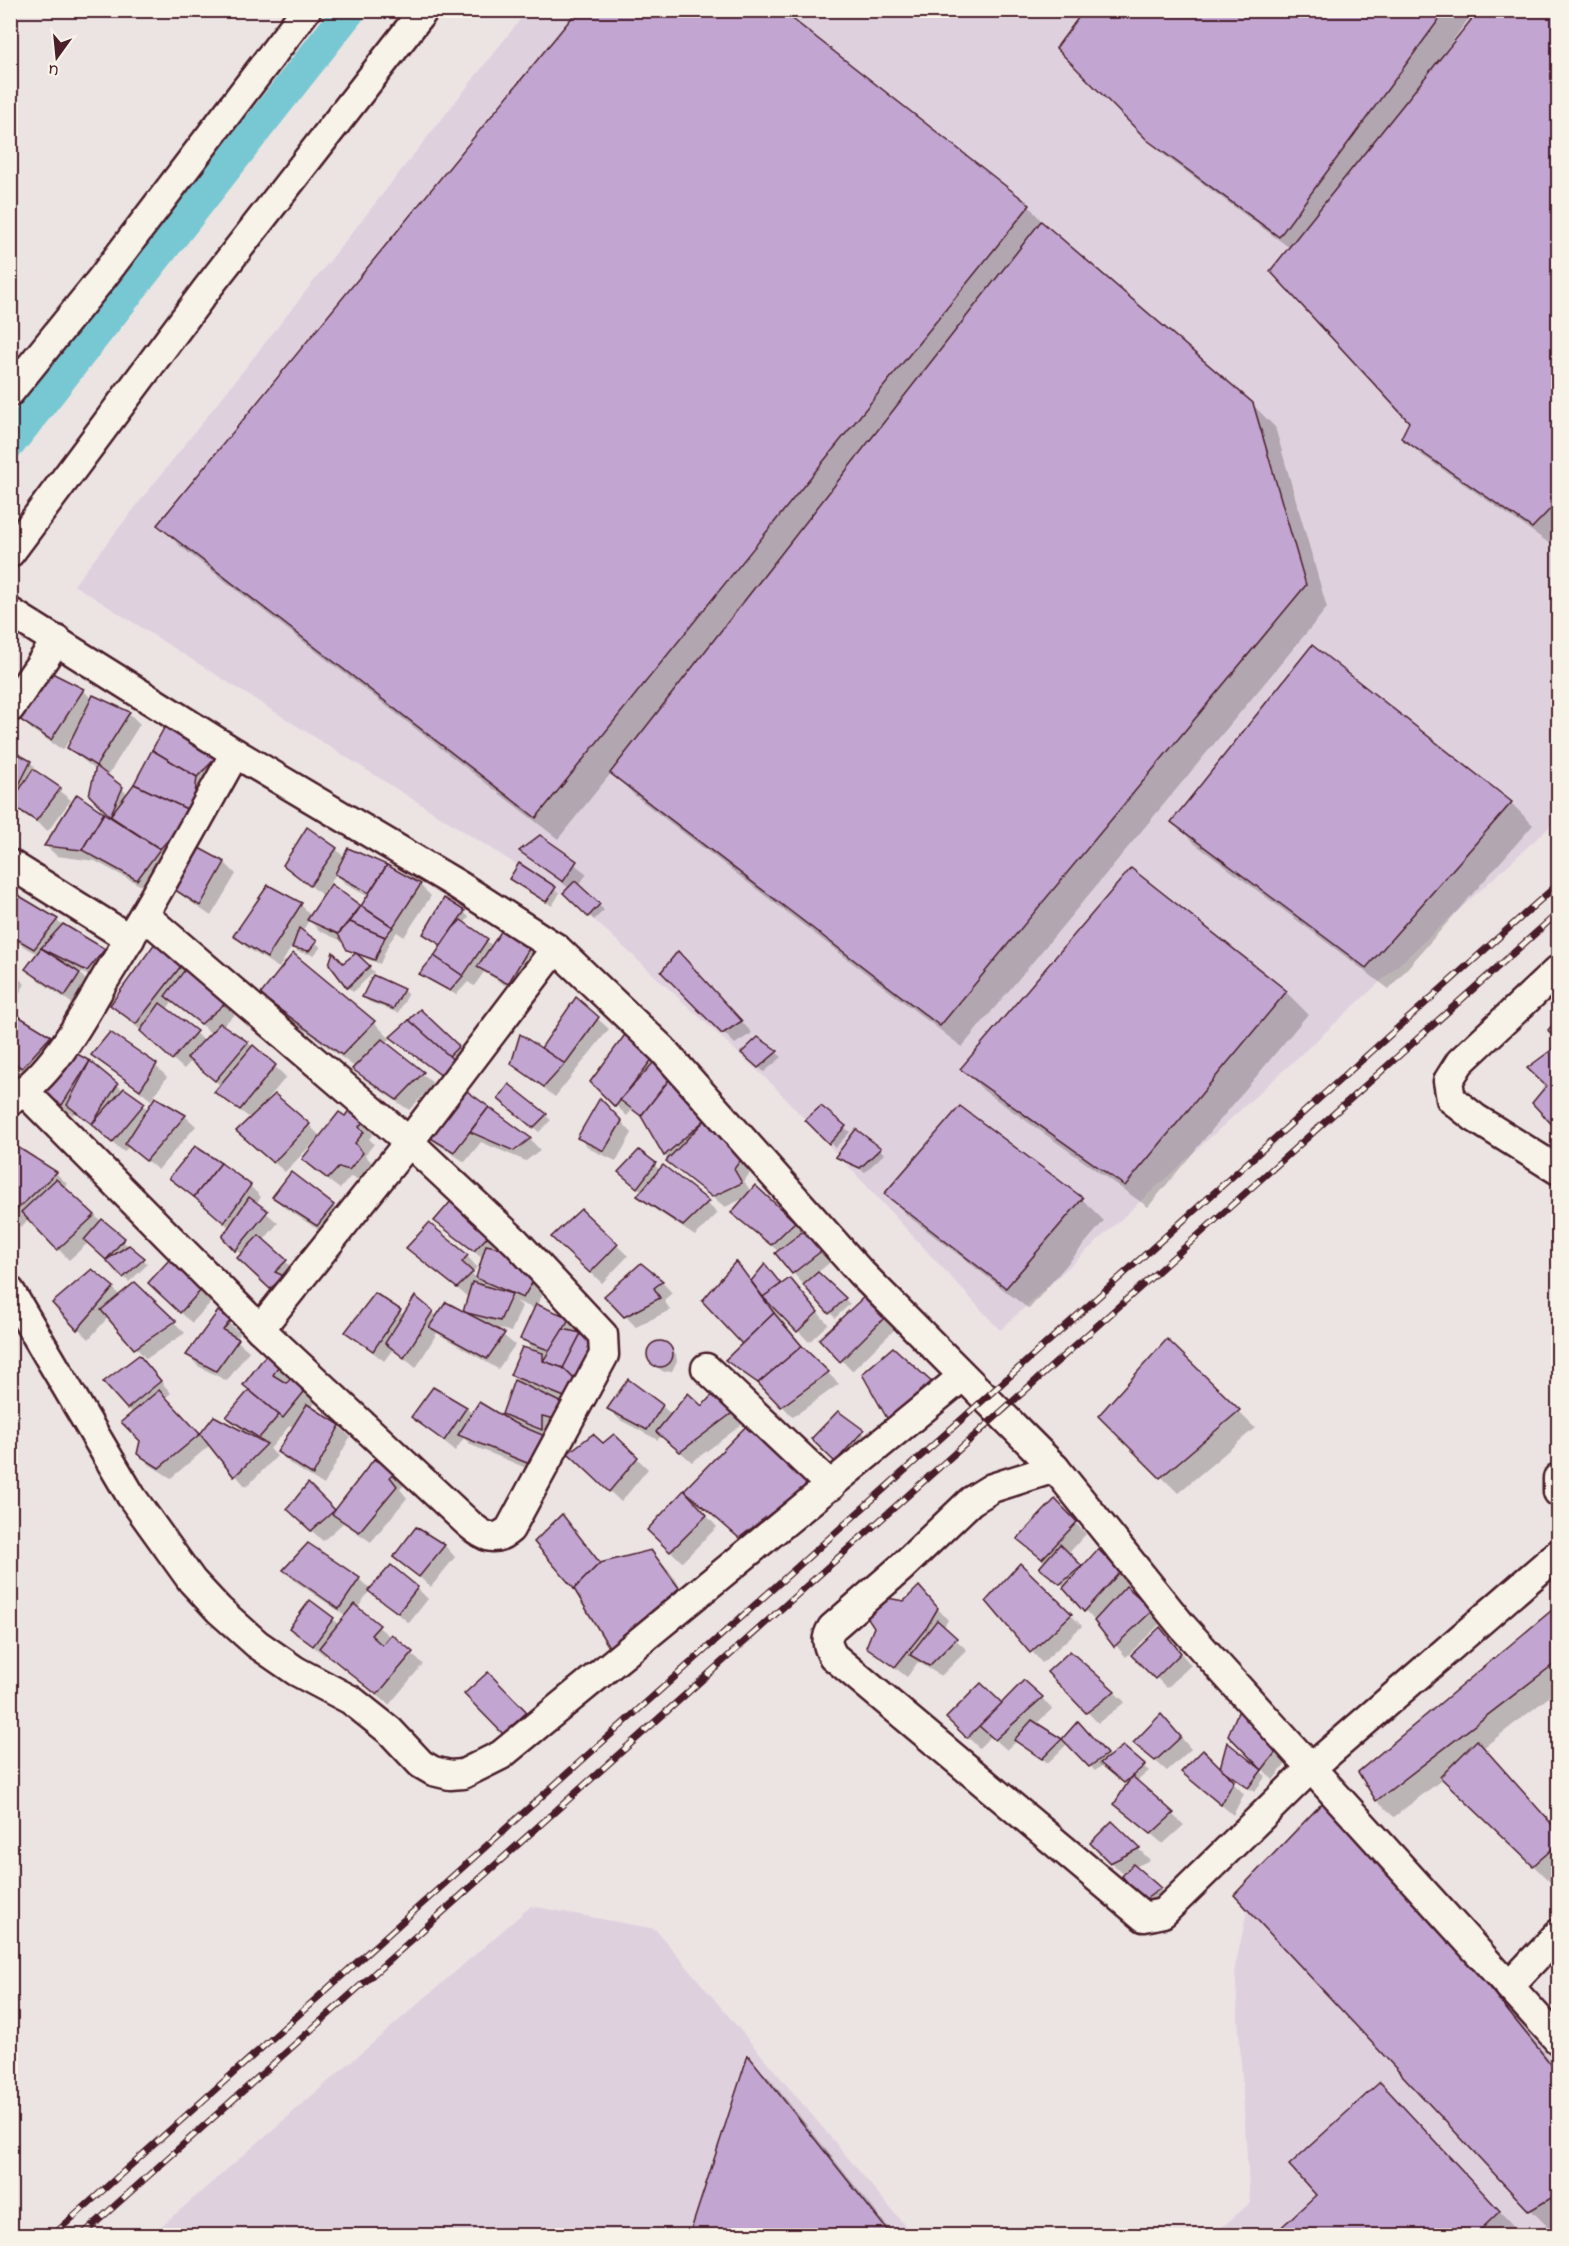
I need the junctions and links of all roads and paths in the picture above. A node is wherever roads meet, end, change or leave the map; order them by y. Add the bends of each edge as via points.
1 (306, 10) edge
2 (424, 10) edge
3 (10, 392) edge
4 (10, 553) edge
5 (10, 612) edge
6 (57, 640) junction
7 (10, 708) edge
8 (235, 753) junction
9 (10, 864) edge
10 (137, 927) junction
11 (556, 948) junction
12 (1558, 970) edge
13 (18, 1097) edge
14 (409, 1142) junction
15 (1558, 1170) edge
16 (10, 1291) edge
17 (260, 1329) junction
18 (706, 1368) dead end
19 (962, 1377) junction
20 (1054, 1468) junction
21 (1558, 1478) edge
22 (831, 1486) junction
23 (1558, 1492) edge
24 (1558, 1554) edge
25 (1310, 1769) junction
26 (1558, 1934) edge
27 (1510, 1985) junction
28 (1558, 2040) edge

1 - 3 street
2 - 4 street via 206,290
5 - 6 street
6 - 7 street
6 - 8 street
8 - 10 street
8 - 11 street
9 - 10 street
10 - 13 street via 65,1042
10 - 14 street
11 - 14 street
11 - 19 street via 663,1048 861,1272
12 - 15 street via 1460,1062 1448,1081 1451,1099
13 - 17 street
14 - 17 street
14 - 17 street via 516,1242 603,1335 604,1355 510,1528 492,1539 481,1535
16 - 22 street via 131,1496 192,1581 257,1644 296,1671 351,1700 433,1771 463,1774 501,1755
18 - 22 street
19 - 20 street
19 - 22 street
20 - 25 street via 1182,1626
20 - 25 street via 992,1488 971,1501 832,1628 827,1645 833,1656 1144,1917 1163,1913
21 - 23 street
24 - 25 street
25 - 27 street
26 - 27 street
27 - 28 street

